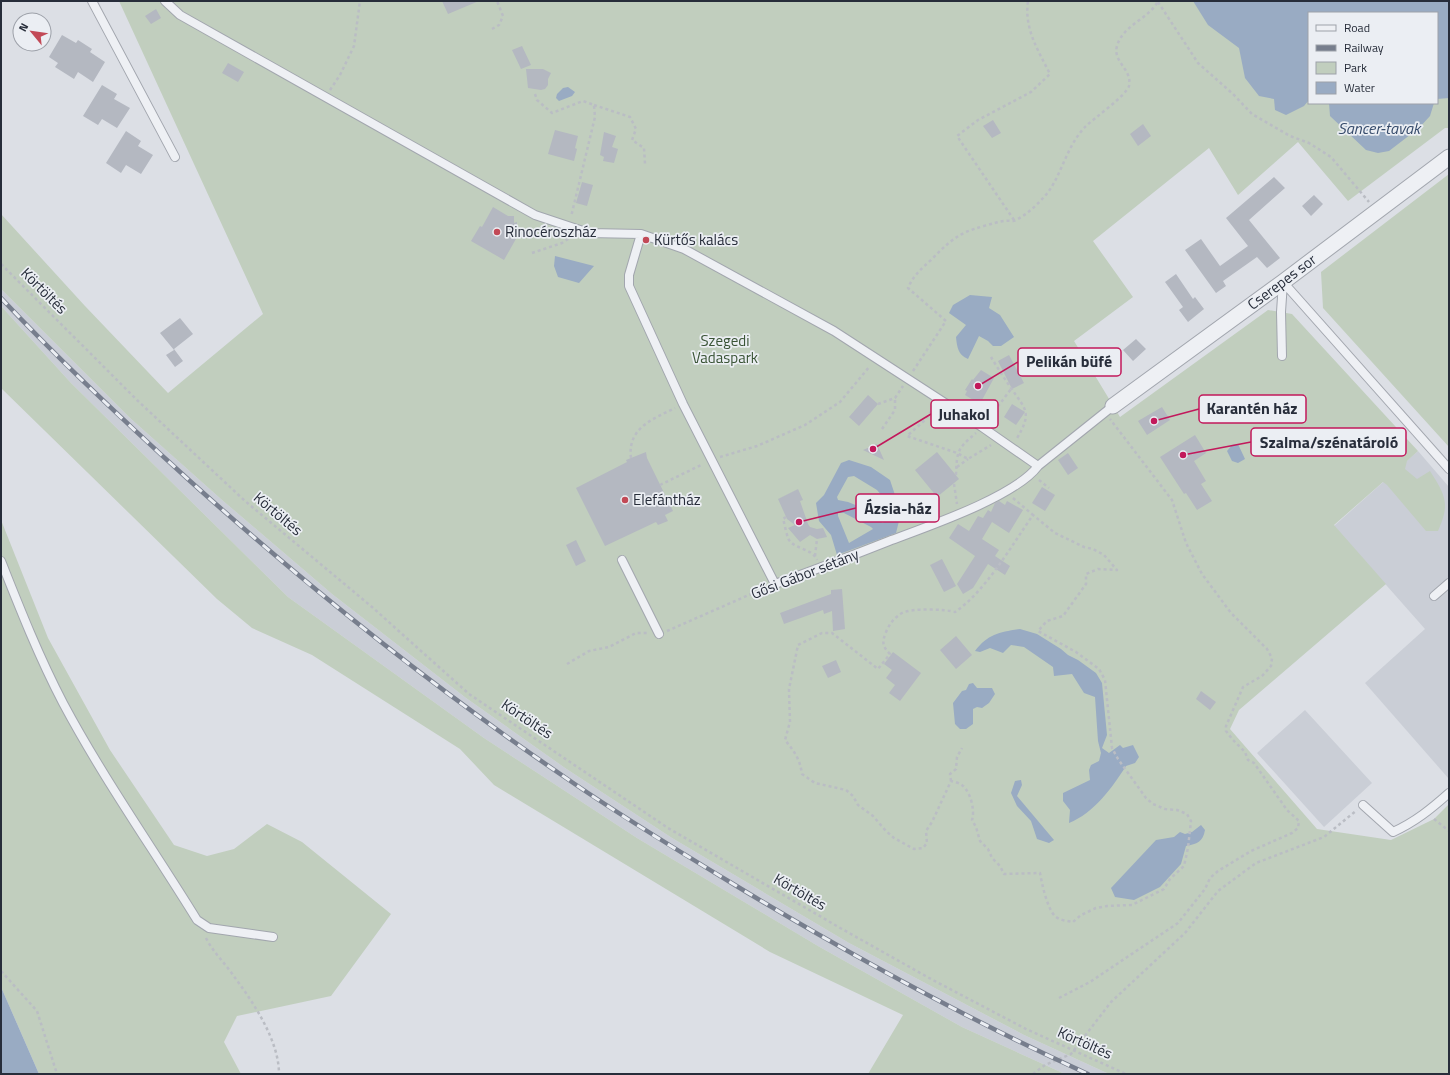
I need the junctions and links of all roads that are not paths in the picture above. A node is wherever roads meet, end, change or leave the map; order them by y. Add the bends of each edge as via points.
1 (92, 1) edge
2 (165, 1) edge
3 (175, 157) dead end
4 (1449, 157) edge
5 (641, 234) junction
6 (1283, 282) junction
7 (1282, 356) dead end
8 (1109, 409) joint
9 (1038, 466) junction
10 (1449, 470) edge
11 (622, 560) dead end
12 (1, 561) edge
13 (1449, 583) edge
14 (1434, 596) dead end
15 (659, 634) road end
16 (1449, 794) edge
17 (1363, 805) road end
18 (273, 938) dead end

1 - 3 lane
2 - 5 lane via 180,15 535,215 589,234
4 - 6 street, Cserepes sor
5 - 9 lane via 684,249 834,331
5 - 9 lane, Gősi Gábor sétány via 629,275 629,286 683,404 775,584 959,515 1005,491 1032,474
6 - 7 lane
6 - 8 street, Cserepes sor
6 - 10 lane
8 - 9 lane, Gősi Gábor sétány
11 - 15 lane
12 - 18 lane via 39,656 64,704 196,920 210,928
13 - 14 lane
16 - 17 lane via 1428,812 1393,832

